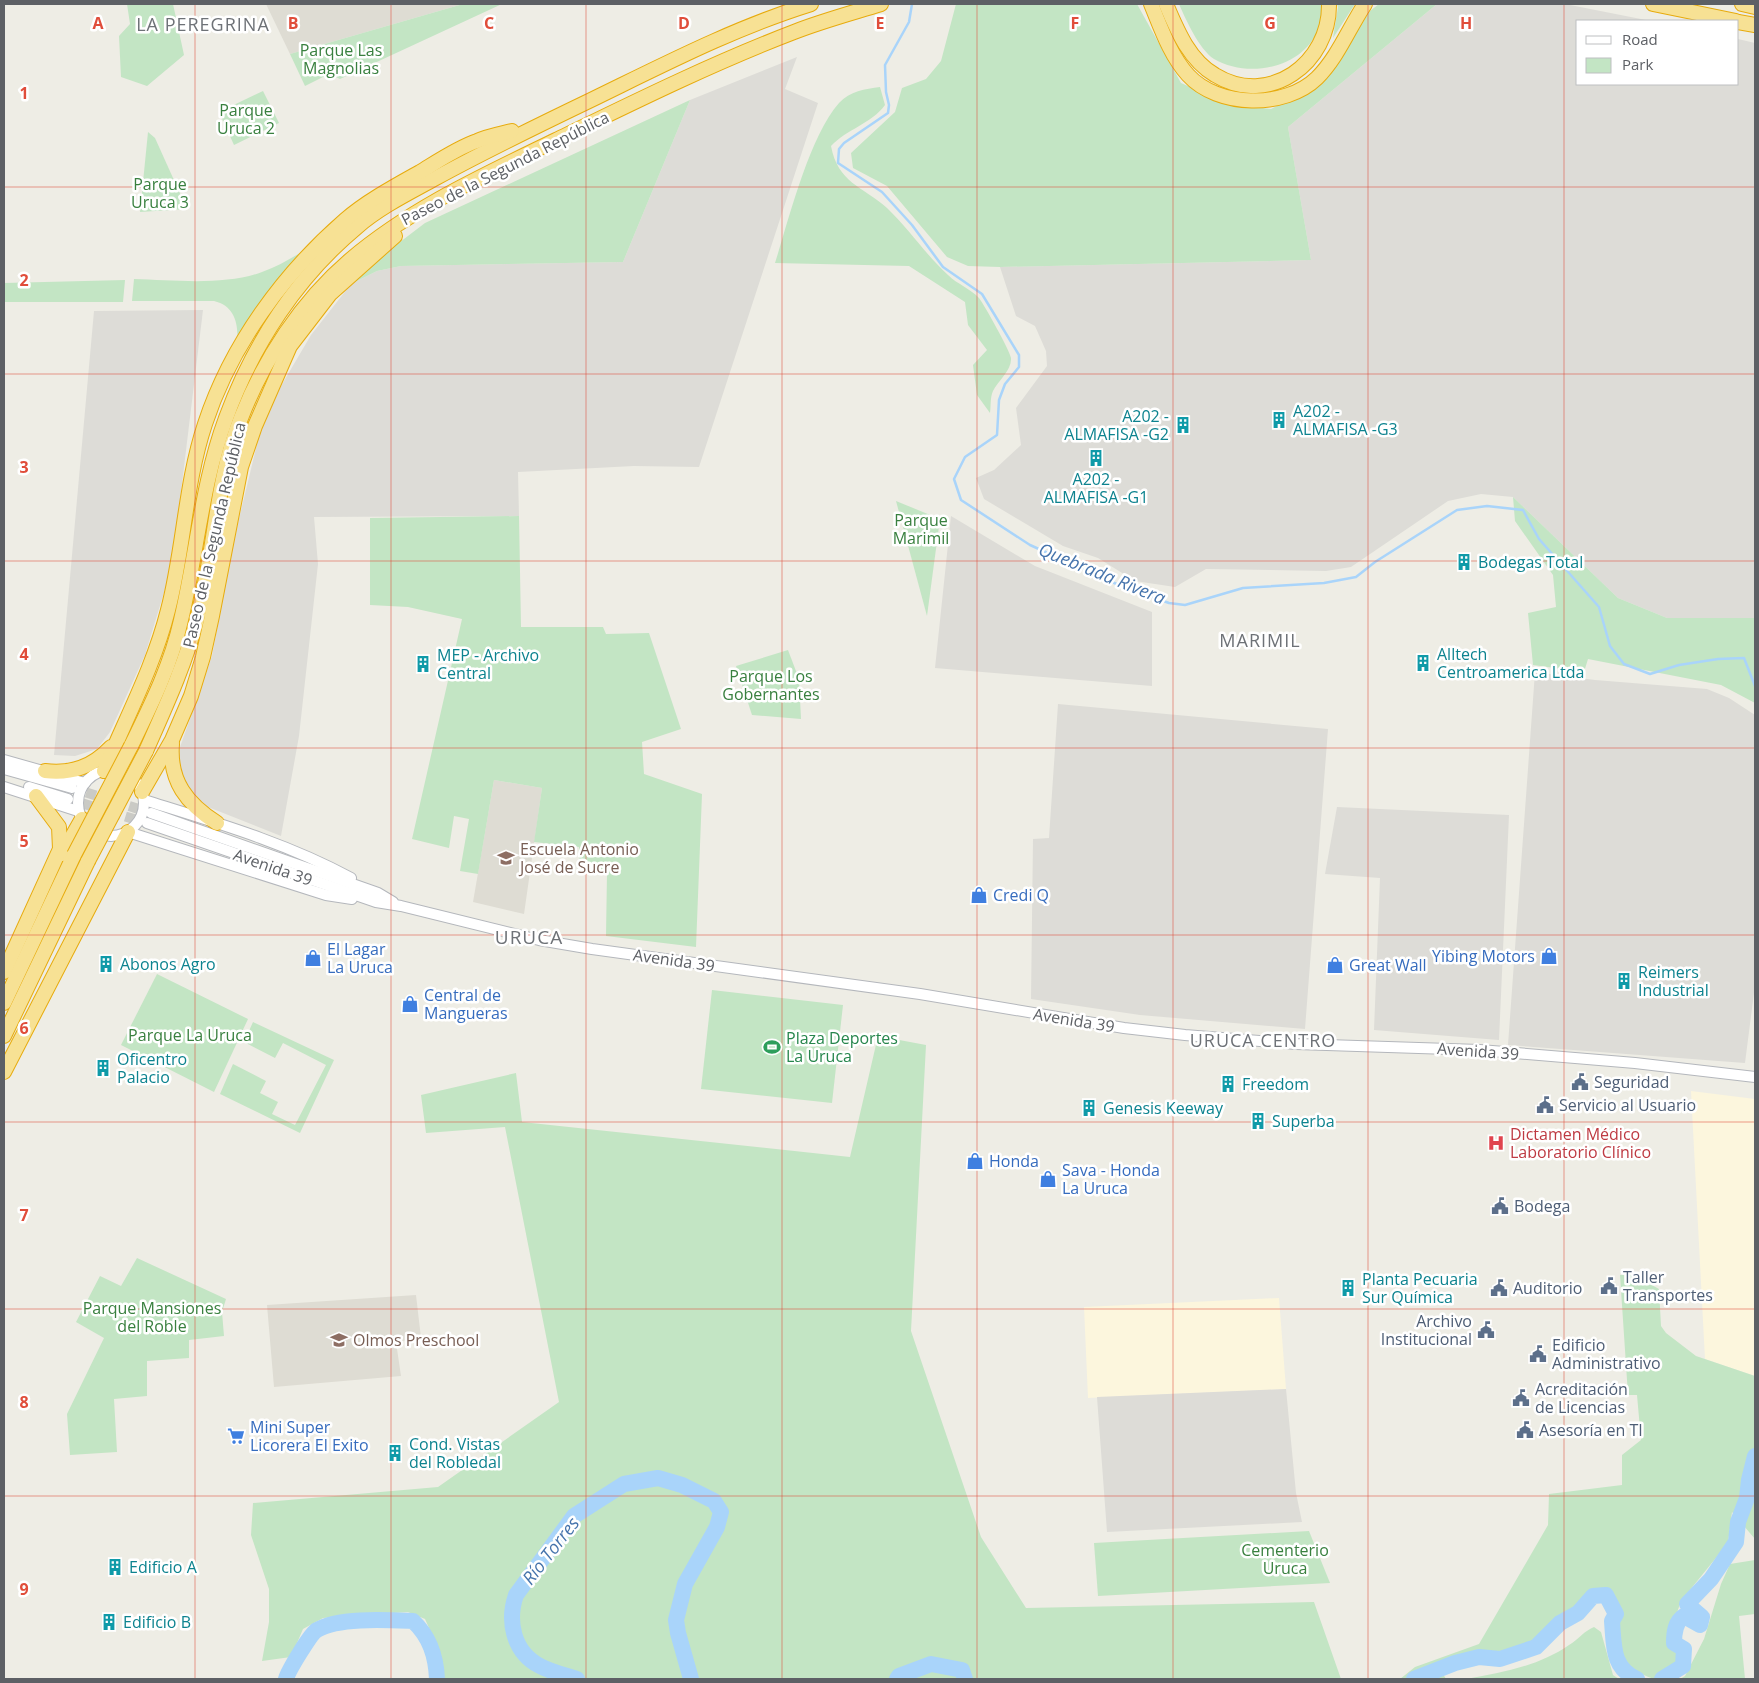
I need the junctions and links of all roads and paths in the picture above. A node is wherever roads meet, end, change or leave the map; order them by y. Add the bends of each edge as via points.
1 (811, 4) edge
2 (881, 4) edge
3 (1151, 4) edge
4 (1166, 4) edge
5 (1329, 4) edge
6 (1365, 4) edge
7 (1653, 4) edge
8 (1742, 4) edge
9 (1755, 7) edge
10 (1732, 20) edge
11 (1739, 21) edge
12 (1755, 25) edge
13 (546, 122) junction
14 (536, 150) junction
15 (290, 346) junction
16 (240, 419) junction
17 (118, 736) junction
18 (172, 740) junction
19 (4, 760) edge
20 (4, 769) edge
21 (45, 771) junction
22 (104, 771) junction
23 (4, 780) edge
24 (85, 783) junction
25 (4, 787) edge
26 (72, 788) tunnel mouth
27 (36, 796) junction
28 (143, 796) junction
29 (68, 799) tunnel mouth
30 (151, 813) tunnel mouth
31 (80, 815) junction
32 (147, 823) tunnel mouth
33 (217, 823) junction
34 (128, 832) junction
35 (51, 874) junction
36 (377, 898) junction
37 (4, 972) edge
38 (4, 1003) edge
39 (4, 1036) edge
40 (4, 1072) edge
41 (1755, 1077) edge

1 - 13 highway, Paseo de la Segunda República via 732,33
2 - 14 highway, Paseo de la Segunda República via 798,30 732,57
3 - 6 highway via 1168,43 1188,75 1208,90 1231,98 1253,100 1296,91 1316,78 1336,54
4 - 5 highway via 1176,28 1199,62 1215,75 1244,86 1283,80 1301,69 1316,53 1325,31
7 - 10 highway
8 - 9 highway
11 - 12 highway
13 - 17 highway via 476,141 404,180 346,218 310,254 260,313 233,358 205,424 194,464 168,610 143,684
13 - 38 highway, Paseo de la Segunda República, bridge via 386,205 357,226 297,288 278,316 242,377 218,440 181,620 162,681
14 - 15 highway via 412,223 384,244 330,294
14 - 16 highway, Paseo de la Segunda República via 407,217 348,262 287,330
15 - 16 highway
15 - 18 highway via 254,426 241,467 203,657
16 - 39 highway, Paseo de la Segunda República, bridge via 224,480 198,617 176,685 146,752 88,861
17 - 21 highway via 110,748 89,765 60,773
17 - 22 highway
18 - 28 highway
18 - 33 highway via 171,757 180,789 190,803
19 - 21 main road
20 - 26 main road
21 - 24 main road
22 - 24 main road via 96,773
22 - 28 main road via 113,770 131,777
23 - 29 main road
24 - 31 main road via 78,801
25 - 27 main road
27 - 31 main road
27 - 35 highway via 59,827 62,841
28 - 33 main road
28 - 34 main road via 140,818
30 - 36 main road, Avenida 39
31 - 34 main road via 95,832 106,836
31 - 35 highway
32 - 36 main road, Avenida 39
33 - 36 main road via 332,868
34 - 36 main road via 326,895
34 - 40 highway
35 - 37 highway
36 - 41 main road, Avenida 39 via 539,940 920,994 1124,1028 1296,1044 1480,1050

